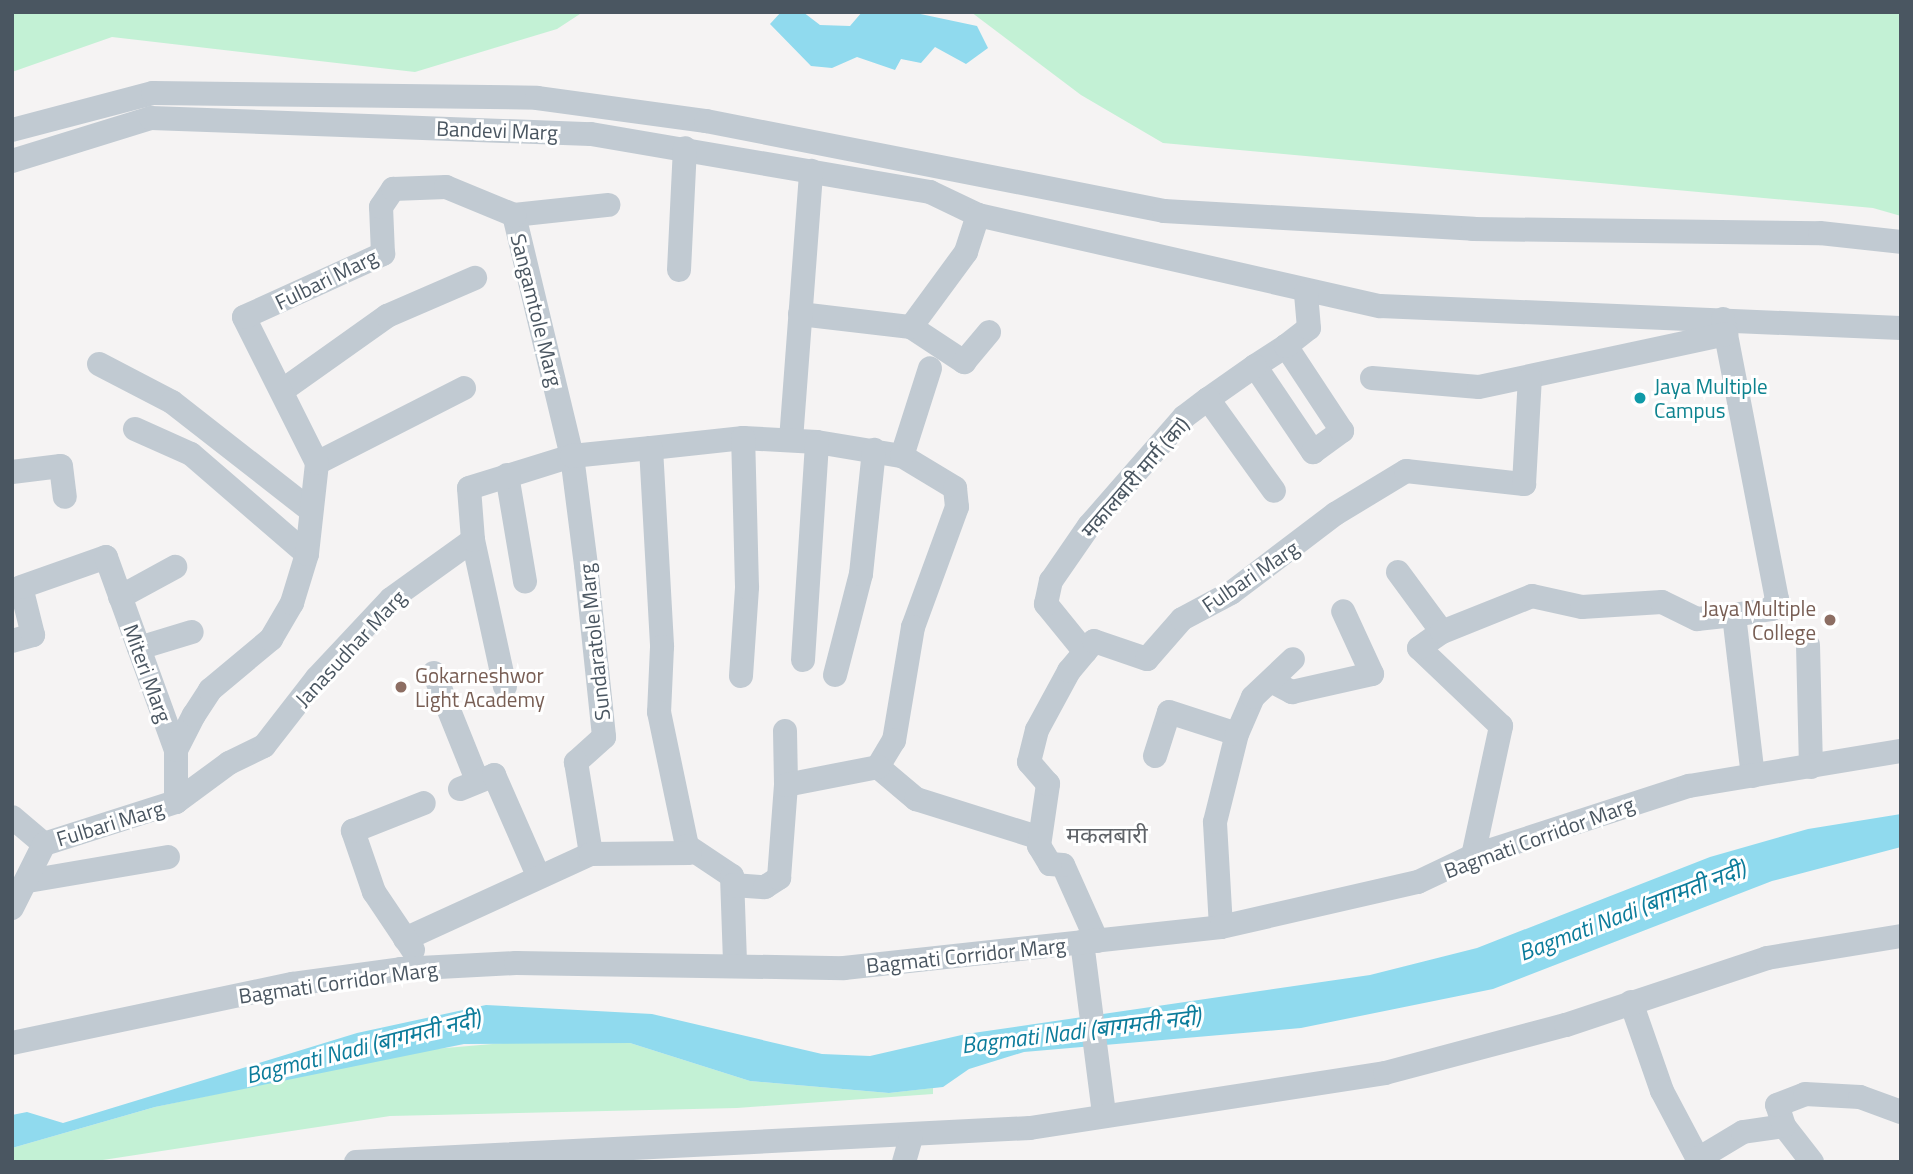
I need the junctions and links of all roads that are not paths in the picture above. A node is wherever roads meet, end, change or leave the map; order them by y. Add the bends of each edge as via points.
1 (12, 130) edge
2 (685, 148) junction
3 (12, 161) edge
4 (811, 171) junction
5 (608, 205) dead end
6 (514, 215) junction
7 (978, 215) junction
8 (1901, 242) edge
9 (679, 270) dead end
10 (475, 278) dead end
11 (1306, 292) junction
12 (800, 314) junction
13 (916, 317) junction
14 (1725, 326) junction
15 (1901, 328) edge
16 (989, 332) dead end
17 (1286, 346) junction
18 (99, 364) dead end
19 (1255, 366) junction
20 (930, 368) dead end
21 (1372, 378) dead end
22 (1531, 378) junction
23 (464, 388) dead end
24 (283, 390) junction
25 (1208, 399) junction
26 (135, 429) dead end
27 (744, 438) junction
28 (791, 440) junction
29 (817, 442) junction
30 (651, 448) junction
31 (874, 450) junction
32 (572, 456) junction
33 (902, 456) junction
34 (317, 463) junction
35 (12, 472) edge
36 (507, 475) junction
37 (1274, 491) dead end
38 (65, 497) dead end
39 (309, 509) junction
40 (473, 540) junction
41 (307, 554) junction
42 (175, 567) dead end
43 (1398, 572) dead end
44 (525, 581) dead end
45 (120, 597) junction
46 (1343, 611) dead end
47 (1734, 615) junction
48 (192, 632) dead end
49 (1442, 632) junction
50 (12, 641) edge
51 (1808, 645) dead end
52 (139, 648) junction
53 (1085, 652) junction
54 (1293, 659) dead end
55 (803, 660) dead end
56 (434, 673) dead end
57 (835, 675) dead end
58 (741, 676) dead end
59 (1271, 681) junction
60 (505, 687) dead end
61 (785, 731) dead end
62 (1237, 734) junction
63 (176, 750) junction
64 (1901, 751) edge
65 (1155, 757) dead end
66 (878, 767) junction
67 (1811, 767) junction
68 (1753, 776) junction
69 (786, 785) junction
70 (176, 803) junction
71 (424, 803) dead end
72 (12, 817) edge
73 (1037, 836) junction
74 (44, 844) junction
75 (591, 853) junction
76 (690, 853) junction
77 (1473, 856) junction
78 (168, 857) dead end
79 (538, 876) junction
80 (730, 878) junction
81 (28, 881) junction
82 (12, 908) edge
83 (1221, 927) junction
84 (1901, 936) edge
85 (405, 939) junction
86 (1090, 942) junction
87 (735, 964) junction
88 (427, 968) junction
89 (1631, 1002) junction
90 (12, 1043) edge
91 (1901, 1112) edge
92 (1104, 1114) junction
93 (1784, 1126) junction
94 (911, 1138) junction
95 (517, 1156) edge
96 (1689, 1160) edge
97 (356, 1162) edge
98 (904, 1162) edge
99 (1812, 1162) edge

1 - 8 street via 153,93 537,98 706,121 1164,211 1473,229 1820,233
2 - 3 street, Bandevi Marg via 591,134 151,118
2 - 4 street, Bandevi Marg
2 - 9 street
4 - 7 street, Bandevi Marg via 930,192
4 - 12 street
5 - 6 street, Sangamtole Marg
6 - 24 street, Fulbari Marg via 446,187 385,193 383,254 244,317
6 - 32 street, Sangamtole Marg
7 - 11 street, Bandevi Marg
7 - 13 street via 966,252
10 - 24 street via 387,316
11 - 14 street, Bandevi Marg via 1380,306
11 - 17 street via 1310,328
12 - 13 street
12 - 28 street
13 - 16 street via 964,362
14 - 15 street
14 - 22 street
14 - 47 street via 1777,599 1772,609
17 - 19 street
17 - 19 street via 1342,431 1314,452
18 - 39 street via 172,402
19 - 25 street
20 - 33 street
21 - 22 street via 1479,387
22 - 53 street, Fulbari Marg via 1524,484 1406,471 1335,514 1231,593 1182,619 1147,659 1103,640
23 - 34 street
24 - 34 street, Fulbari Marg
25 - 37 street, मकालबारी मार्ग (का)
25 - 53 street, मकालबारी मार्ग (का) via 1132,473 1051,581 1046,604
26 - 41 street via 191,454
27 - 28 street
27 - 30 street
27 - 58 street via 747,587
28 - 29 street
29 - 31 street
29 - 55 street
30 - 32 street
30 - 76 street via 662,647 659,712
31 - 33 street
31 - 57 street via 861,574
32 - 36 street
32 - 75 street, Sundaratole Marg via 604,737 576,762
33 - 66 street via 955,488 957,507 912,627 894,740
34 - 39 street, Fulbari Marg
35 - 38 street via 61,466
36 - 40 street via 469,488
36 - 44 street
39 - 41 street, Fulbari Marg
40 - 60 street
40 - 70 street, Janasudhar Marg via 391,599 264,747 229,763
41 - 63 street, Fulbari Marg via 292,603 271,639 209,690
42 - 45 street, Miteri Marg
43 - 49 street
45 - 50 street, Miteri Marg via 106,557 21,587 33,635
45 - 52 street, Miteri Marg
46 - 59 street via 1372,674 1292,692
47 - 49 street via 1697,619 1662,602 1582,607 1532,596
47 - 68 street
48 - 52 street
49 - 77 street via 1419,648 1501,726
51 - 67 street
52 - 63 street, Miteri Marg
53 - 73 street via 1057,688 1028,752 1048,784
54 - 59 street
56 - 79 street via 468,785 494,775
59 - 62 street via 1253,696
61 - 69 street
62 - 65 street via 1169,712
62 - 83 street via 1215,822
63 - 70 street, Fulbari Marg
64 - 67 street, Bagmati Corridor Marg
66 - 69 street
66 - 73 street via 916,799
67 - 68 street, Bagmati Corridor Marg
68 - 77 street, Bagmati Corridor Marg via 1689,786
69 - 80 street via 779,878 765,887
70 - 74 street, Fulbari Marg
71 - 85 street via 352,831 374,891
72 - 74 street, Fulbari Marg
73 - 86 street via 1048,863 1063,865
74 - 81 street, Fulbari Marg
75 - 76 street
75 - 79 street
76 - 80 street
77 - 83 street, Bagmati Corridor Marg via 1418,882
78 - 81 street, Fulbari Marg
79 - 85 street
80 - 87 street
81 - 82 street, Fulbari Marg
83 - 86 street, Bagmati Corridor Marg
84 - 89 street via 1767,958
85 - 88 street
86 - 87 street, Bagmati Corridor Marg via 914,964
86 - 92 street via 1088,985
87 - 88 street, Bagmati Corridor Marg
88 - 90 street, Bagmati Corridor Marg via 293,984
89 - 92 street via 1385,1073
89 - 96 street
91 - 93 street via 1851,1095 1805,1094 1777,1105
92 - 94 street
93 - 96 street via 1743,1132
93 - 99 street
94 - 95 street
94 - 98 street
95 - 97 street

